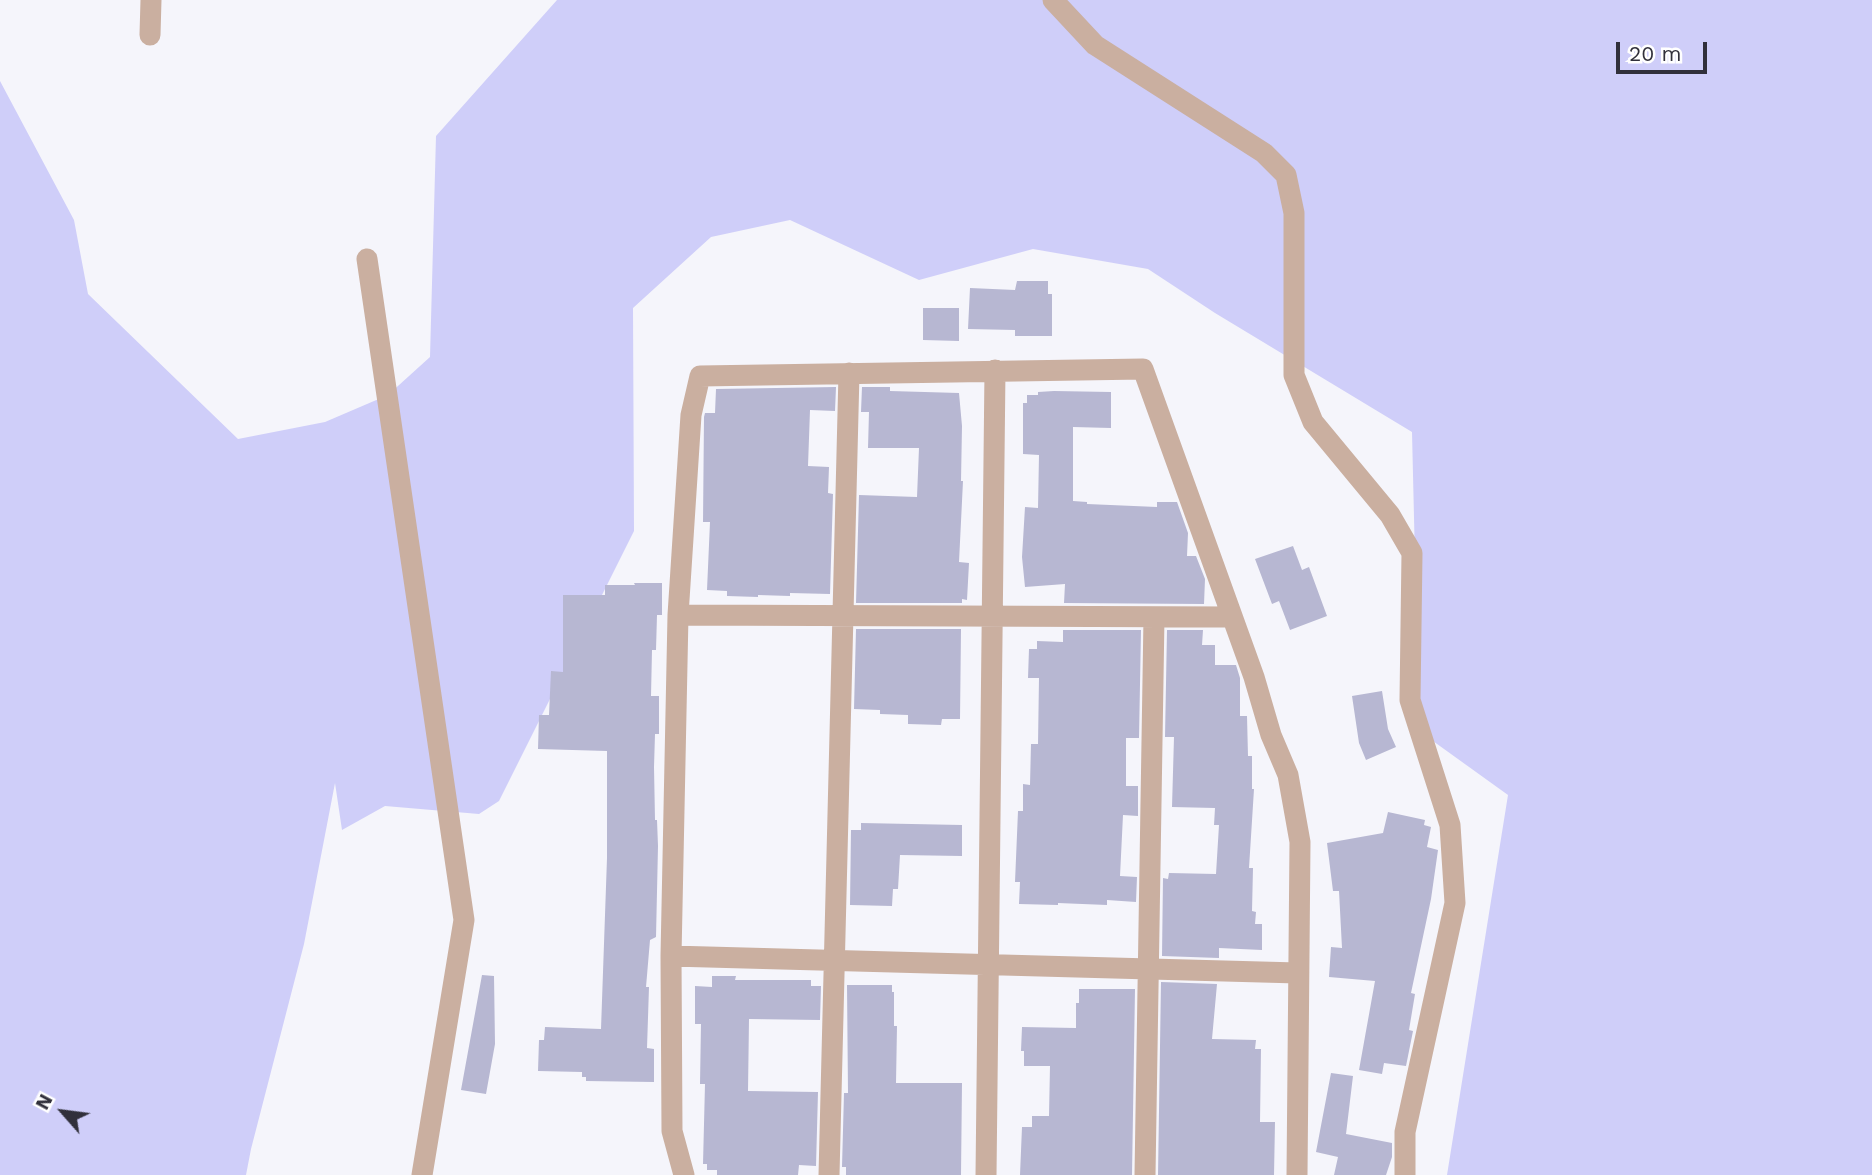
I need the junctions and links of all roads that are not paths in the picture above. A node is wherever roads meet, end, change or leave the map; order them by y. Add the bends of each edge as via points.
1 (151, 0) edge
2 (1053, 0) edge
3 (150, 35) dead end
4 (367, 259) dead end
5 (995, 370) junction
6 (849, 373) junction
7 (678, 615) junction
8 (843, 616) junction
9 (992, 616) junction
10 (1154, 617) junction
11 (1231, 617) junction
12 (671, 956) junction
13 (834, 960) junction
14 (988, 965) junction
15 (1149, 969) junction
16 (1298, 973) junction
17 (422, 1175) edge
18 (684, 1175) edge
19 (829, 1175) edge
20 (986, 1175) edge
21 (1145, 1175) edge
22 (1297, 1175) edge
23 (1405, 1175) edge

1 - 3 street
2 - 23 street via 1095,45 1264,153 1286,175 1294,213 1294,375 1313,422 1390,515 1412,553 1410,700 1450,825 1455,903 1405,1132
4 - 17 street via 464,920
5 - 6 street
5 - 9 street
5 - 11 street via 1143,369
6 - 7 street via 700,376 691,415
6 - 8 street
7 - 8 street
7 - 12 street
8 - 9 street
8 - 13 street
9 - 10 street
9 - 14 street
10 - 11 street
10 - 15 street
11 - 16 street via 1288,775 1300,842
12 - 13 street
12 - 18 street via 672,1131
13 - 14 street
13 - 19 street
14 - 15 street
14 - 20 street
15 - 16 street
15 - 21 street
16 - 22 street

